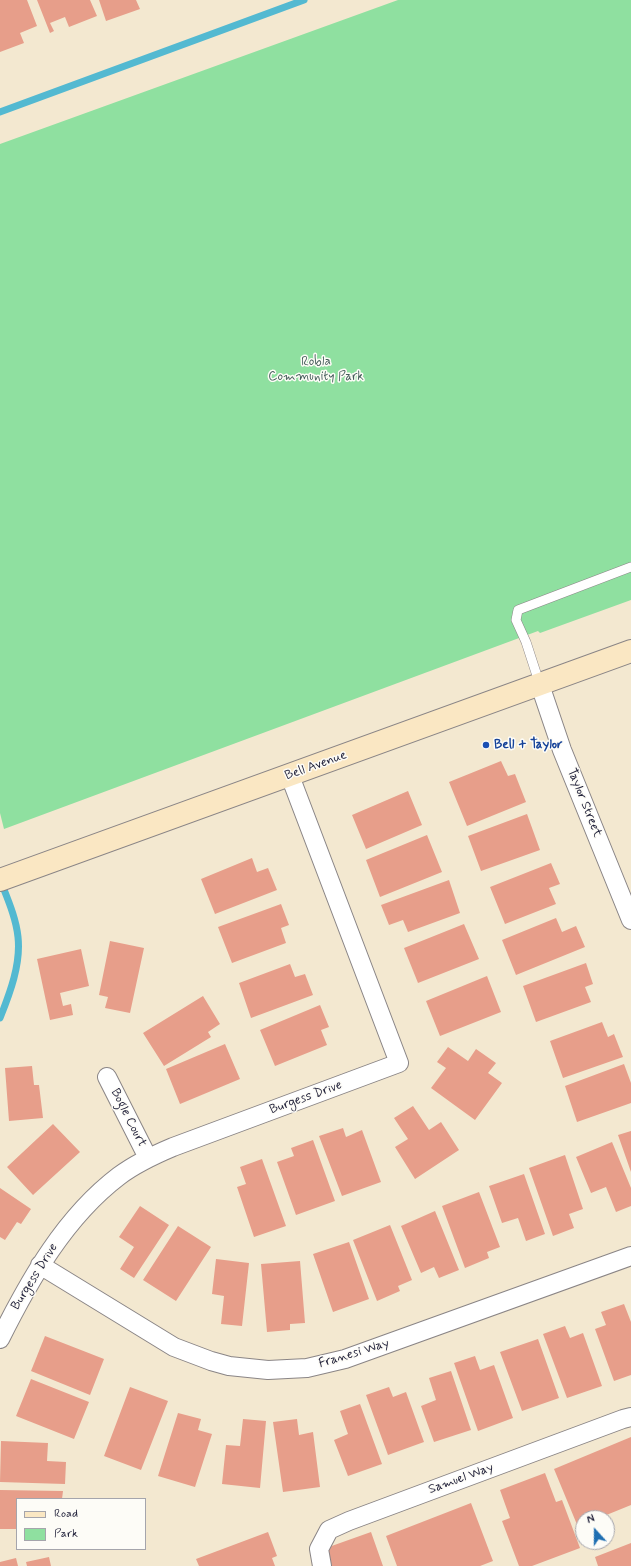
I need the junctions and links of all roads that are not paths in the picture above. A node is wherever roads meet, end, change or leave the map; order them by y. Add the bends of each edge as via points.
1 (631, 567) edge
2 (631, 651) edge
3 (540, 685) junction
4 (290, 776) junction
5 (0, 880) edge
6 (631, 920) edge
7 (107, 1077) dead end
8 (148, 1158) junction
9 (631, 1256) edge
10 (40, 1265) junction
11 (0, 1339) edge
12 (631, 1417) edge
13 (322, 1566) edge

1 - 3 lane via 518,610 516,620
2 - 3 main road, Bell Avenue
3 - 4 main road, Bell Avenue
3 - 6 street, Taylor Street via 565,757
4 - 5 main road, Bell Avenue
4 - 8 street, Burgess Drive via 399,1063
7 - 8 street, Bogle Court
8 - 10 street, Burgess Drive via 120,1175 96,1195 70,1224
9 - 10 street, Franesi Way via 345,1359 307,1368 268,1370 229,1366 174,1347
10 - 11 street, Burgess Drive
12 - 13 street, Samuel Way via 329,1530 319,1549

